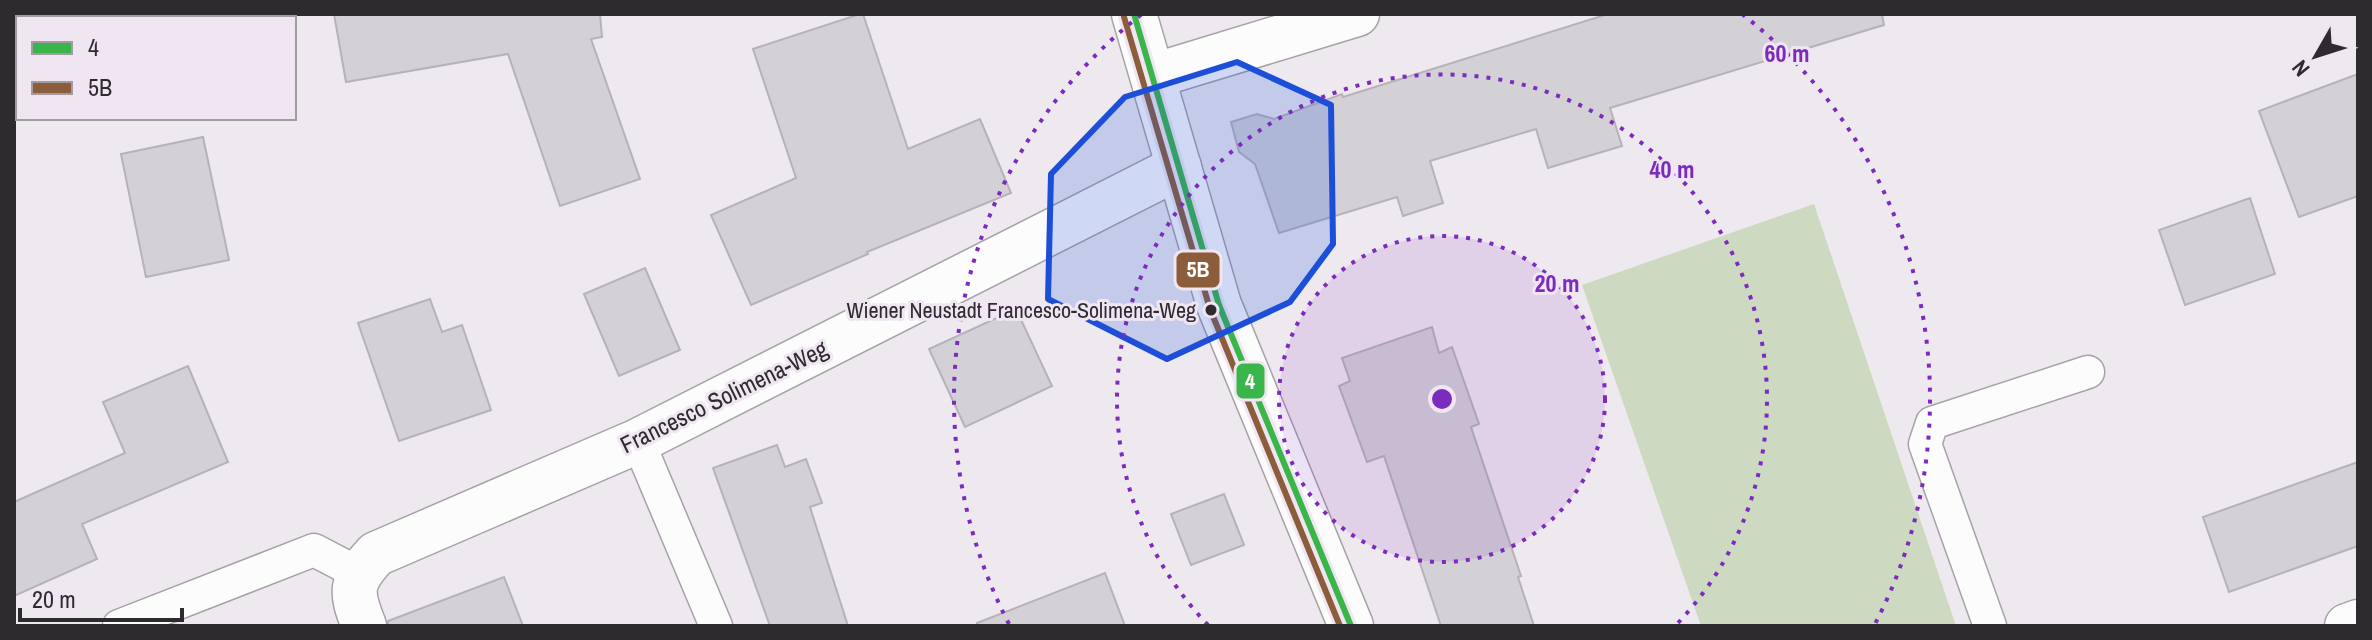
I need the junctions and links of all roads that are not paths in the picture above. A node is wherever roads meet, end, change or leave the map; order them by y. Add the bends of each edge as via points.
1 (1134, 14) edge
2 (1357, 14) edge
3 (1153, 76) junction
4 (1179, 167) junction
5 (2088, 372) dead end
6 (638, 441) junction
7 (358, 573) junction
8 (2358, 622) edge
9 (119, 626) edge
10 (364, 626) edge
11 (716, 626) edge
12 (1351, 626) edge
13 (1990, 626) edge
14 (2347, 626) edge

1 - 3 street
2 - 3 street
3 - 4 street
4 - 6 street, Francesco Solimena-Weg
4 - 12 street via 1219,305
5 - 13 lane via 1932,423 1925,444
6 - 7 street, Francesco Solimena-Weg via 376,554
6 - 11 lane
7 - 9 lane via 314,550
7 - 10 street via 353,599
8 - 14 street

